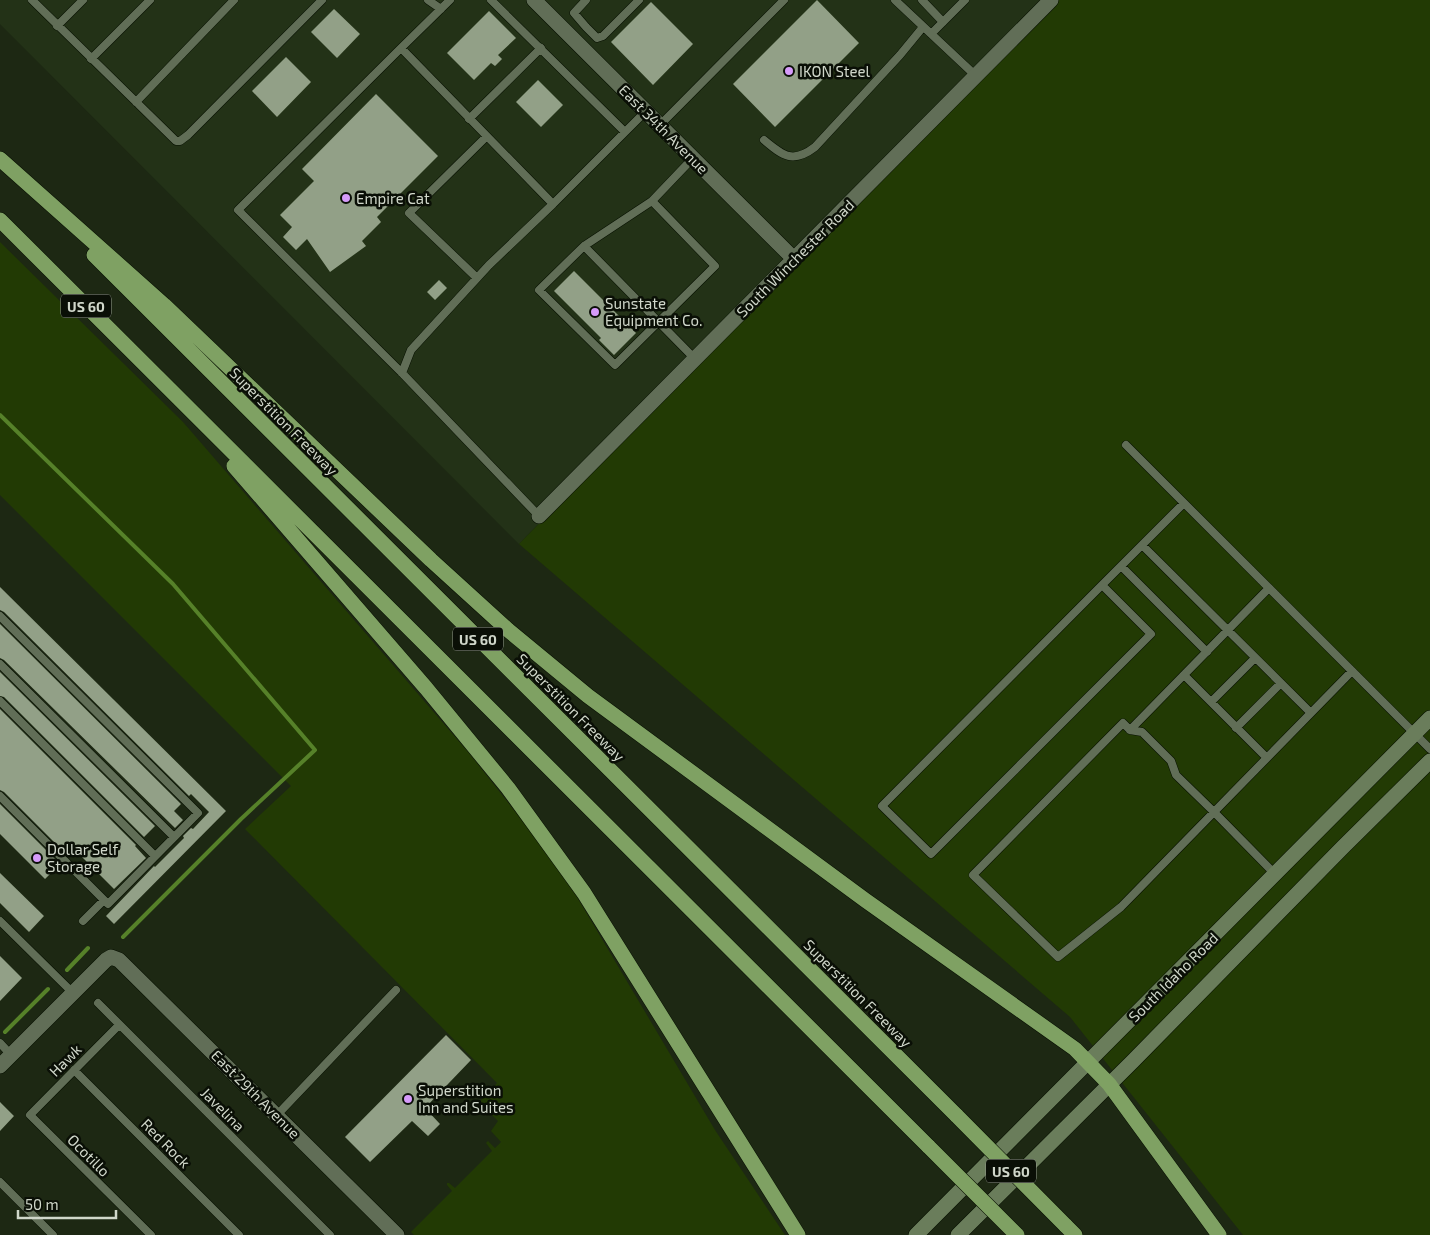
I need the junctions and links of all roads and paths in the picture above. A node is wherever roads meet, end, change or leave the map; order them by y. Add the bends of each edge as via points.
1 (32, 0) edge
2 (83, 0) edge
3 (150, 0) edge
4 (234, 0) edge
5 (322, 0) edge
6 (428, 0) edge
7 (450, 0) edge
8 (491, 0) edge
9 (534, 0) edge
10 (586, 0) edge
11 (639, 0) edge
12 (784, 0) edge
13 (894, 0) edge
14 (965, 0) edge
15 (1051, 0) edge
16 (924, 1) edge
17 (441, 9) junction
18 (943, 22) junction
19 (57, 26) junction
20 (586, 27) junction
21 (923, 27) junction
22 (931, 34) junction
23 (574, 39) junction
24 (401, 48) junction
25 (541, 48) junction
26 (91, 59) junction
27 (976, 76) junction
28 (136, 102) junction
29 (646, 111) junction
30 (469, 119) junction
31 (660, 125) junction
32 (625, 132) junction
33 (486, 137) junction
34 (764, 140) dead end
35 (693, 158) junction
36 (0, 160) edge
37 (652, 201) junction
38 (553, 204) junction
39 (0, 220) edge
40 (584, 246) junction
41 (794, 259) junction
42 (477, 278) junction
43 (658, 321) junction
44 (696, 358) junction
45 (402, 373) junction
46 (173, 392) junction
47 (1126, 445) dead end
48 (1184, 503) junction
49 (539, 516) joint
50 (1142, 545) junction
51 (1121, 566) junction
52 (1102, 585) junction
53 (1269, 588) junction
54 (0, 616) edge
55 (1228, 630) junction
56 (1207, 652) junction
57 (1255, 658) junction
58 (0, 664) edge
59 (1352, 671) junction
60 (1184, 675) junction
61 (1280, 683) junction
62 (0, 701) edge
63 (1211, 702) junction
64 (1311, 713) junction
65 (1430, 718) edge
66 (1236, 728) junction
67 (1130, 730) junction
68 (1414, 734) junction
69 (1430, 749) edge
70 (1267, 758) junction
71 (1430, 761) edge
72 (0, 796) edge
73 (1214, 812) junction
74 (174, 837) junction
75 (155, 856) junction
76 (1275, 874) junction
77 (104, 900) junction
78 (0, 921) edge
79 (83, 921) dead end
80 (396, 990) dead end
81 (73, 993) junction
82 (98, 1003) dead end
83 (119, 1025) junction
84 (0, 1043) edge
85 (11, 1055) junction
86 (1088, 1062) junction
87 (0, 1066) edge
88 (74, 1070) junction
89 (1108, 1084) junction
90 (30, 1115) joint
91 (277, 1115) junction
92 (0, 1182) edge
93 (1070, 1230) edge
94 (53, 1235) edge
95 (151, 1235) edge
96 (239, 1235) edge
97 (330, 1235) edge
98 (397, 1235) edge
99 (798, 1235) edge
100 (916, 1235) edge
101 (958, 1235) edge
102 (1017, 1235) edge
103 (1219, 1235) edge

1 - 19 lane
2 - 19 lane
3 - 26 lane
4 - 28 lane
5 - 28 lane via 180,141 176,141
6 - 17 lane
7 - 17 lane
8 - 25 lane
9 - 23 street, East 34th Avenue
10 - 20 lane via 574,13
11 - 20 lane via 603,36 597,38
12 - 31 lane
13 - 21 lane
14 - 18 lane
15 - 27 street, South Winchester Road
16 - 18 lane
17 - 24 lane
18 - 22 lane
19 - 26 lane
20 - 23 lane
21 - 22 lane
21 - 34 lane via 804,156 779,153
22 - 27 lane
23 - 29 street, East 34th Avenue
24 - 30 lane
24 - 45 lane via 238,210
25 - 30 lane
25 - 32 lane
26 - 28 lane
27 - 41 street, South Winchester Road
29 - 31 street, East 34th Avenue
29 - 32 lane
30 - 33 lane
31 - 35 street, East 34th Avenue
32 - 38 lane
33 - 38 lane
33 - 42 lane via 409,212
35 - 37 lane
35 - 41 street, East 34th Avenue
36 - 86 highway via 164,305 508,630 588,696 1075,1049
36 - 93 highway, Superstition Freeway / US 60, bridge
37 - 40 lane
37 - 43 lane via 715,266
38 - 42 lane
39 - 46 highway, US 60
40 - 43 lane
40 - 43 lane via 540,290 615,365
41 - 44 street, South Winchester Road
42 - 45 lane via 411,350
43 - 44 lane
44 - 49 street, South Winchester Road
45 - 49 lane
46 - 99 highway via 508,788 584,893
46 - 102 highway, US 60, bridge
47 - 48 lane
48 - 50 lane
48 - 53 lane
50 - 51 lane
50 - 55 lane
51 - 52 lane
51 - 56 lane
52 - 52 lane via 882,806 931,854 1151,634
53 - 55 lane
53 - 59 lane
54 - 74 lane via 198,813
55 - 56 lane
55 - 57 lane
56 - 60 lane
57 - 61 lane
57 - 63 lane
58 - 74 lane
59 - 64 lane
59 - 68 lane
60 - 63 lane
60 - 67 lane
61 - 64 lane
61 - 66 lane
62 - 75 lane
63 - 66 lane
64 - 70 lane
65 - 68 main road, South Idaho Road
66 - 70 lane
67 - 73 lane via 1142,732 1171,761 1176,775
67 - 73 lane via 1122,723 973,875 1058,957 1121,907
68 - 69 lane
68 - 76 main road, South Idaho Road
70 - 73 lane
71 - 89 main road, South Idaho Road
72 - 77 lane
73 - 76 lane
74 - 75 lane
75 - 77 lane via 108,904
76 - 86 main road, South Idaho Road
77 - 79 lane
78 - 81 lane
80 - 91 lane
81 - 85 street
81 - 91 street, East 29th Avenue via 112,957 120,960
82 - 83 lane, Javelina
83 - 88 lane, Hawk
83 - 97 lane, Javelina
84 - 85 lane
85 - 87 street
86 - 89 highway
86 - 100 main road, South Idaho Road
88 - 90 lane, Hawk
88 - 96 lane, Red Rock
89 - 101 main road, South Idaho Road
89 - 103 highway
90 - 95 lane, Ocotillo
91 - 98 street, East 29th Avenue
92 - 94 lane

